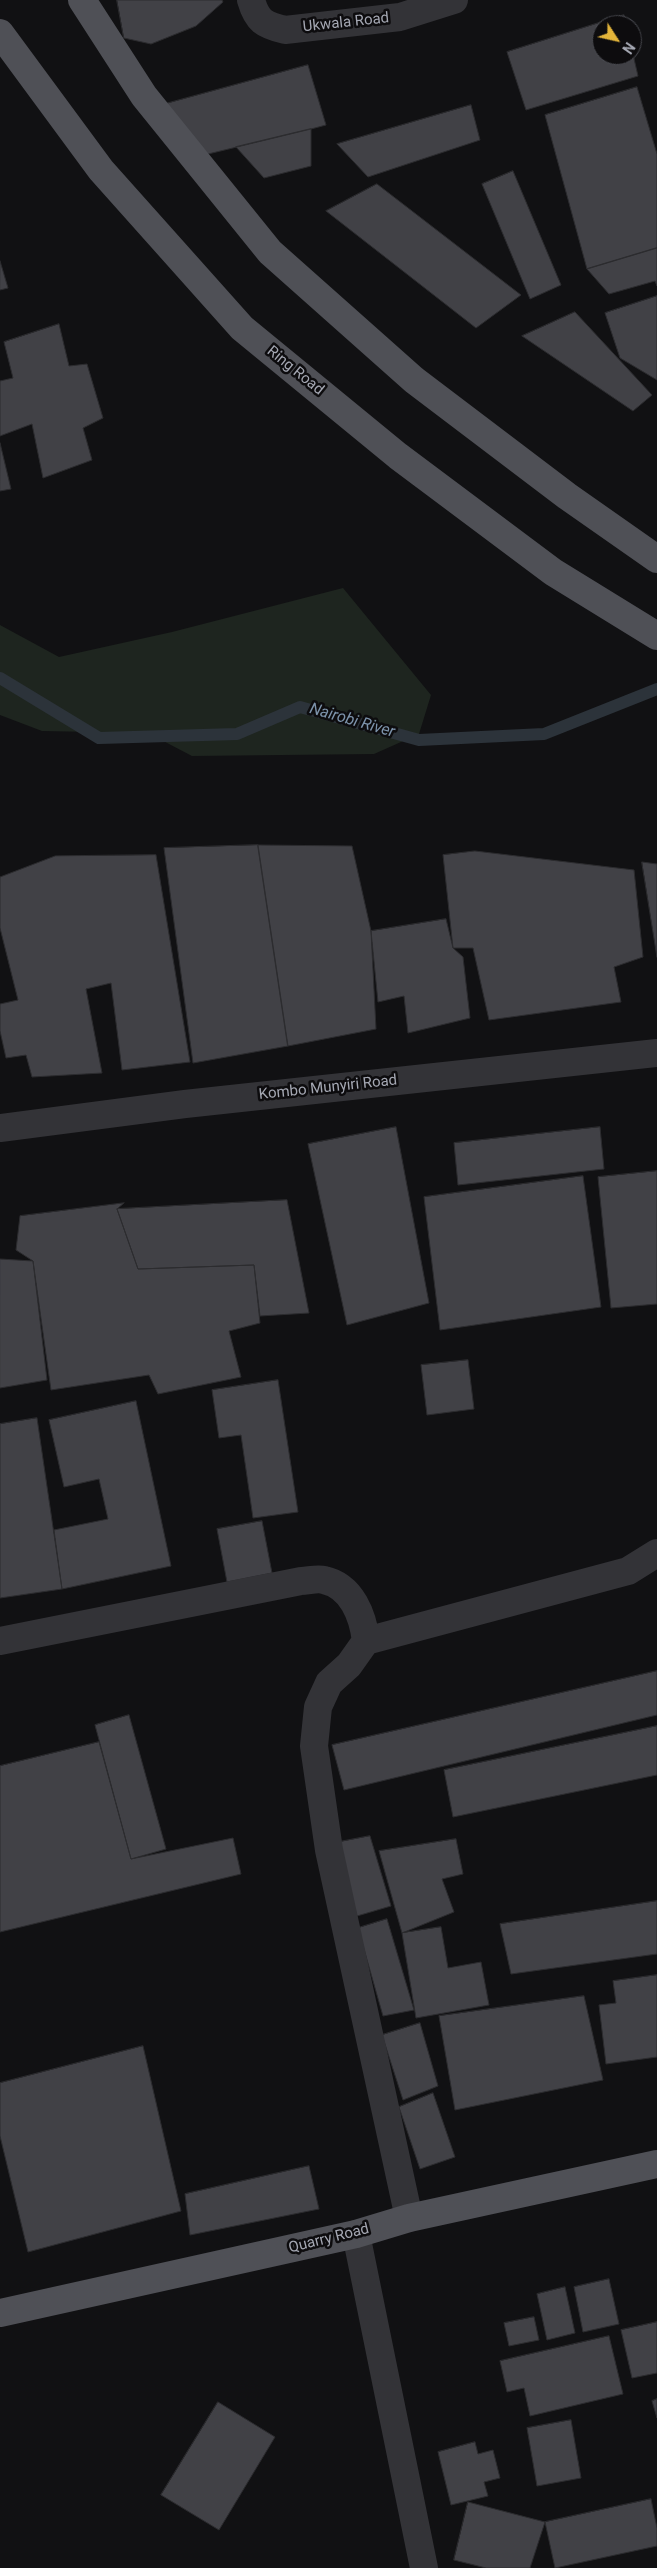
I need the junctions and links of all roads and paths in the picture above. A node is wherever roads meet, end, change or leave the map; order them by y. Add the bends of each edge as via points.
1 (82, 0) edge
2 (252, 0) edge
3 (454, 0) edge
4 (0, 33) edge
5 (657, 559) edge
6 (657, 636) edge
7 (657, 1053) edge
8 (0, 1128) edge
9 (657, 1554) edge
10 (0, 1641) edge
11 (366, 1641) junction
12 (657, 2164) edge
13 (409, 2218) junction
14 (356, 2234) junction
15 (0, 2313) edge
16 (424, 2568) edge

1 - 5 main road via 144,96 270,252 414,380 566,496
2 - 3 street, Ukwala Road via 256,15 270,26 285,30 400,17
4 - 6 main road, Ring Road via 102,170 242,328 398,456 530,555
7 - 8 street, Kombo Munyiri Road via 185,1104
9 - 11 street via 628,1571
10 - 11 street via 300,1581 323,1580 340,1586 354,1601 364,1623
11 - 13 street via 349,1665 329,1683 318,1707 314,1746 329,1850
12 - 13 main road, Quarry Road
13 - 14 main road, Quarry Road
14 - 15 main road, Quarry Road
14 - 16 street

